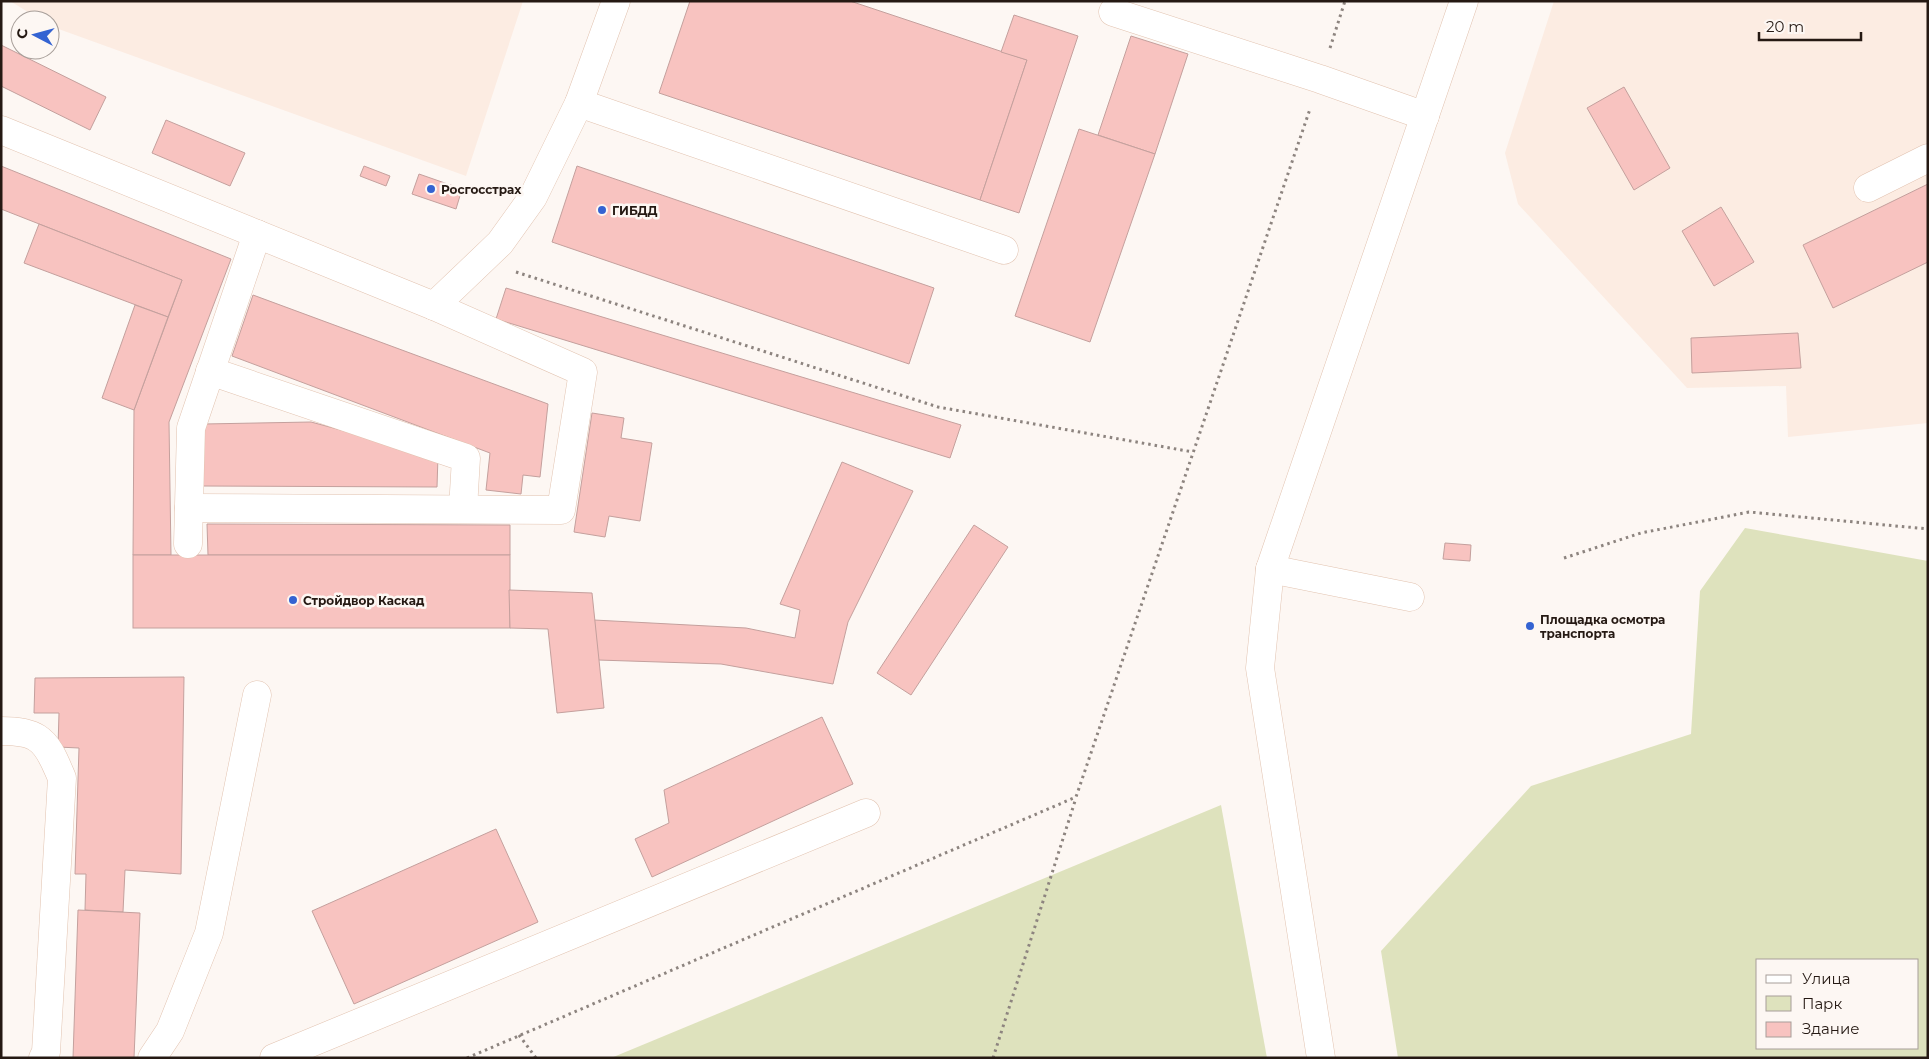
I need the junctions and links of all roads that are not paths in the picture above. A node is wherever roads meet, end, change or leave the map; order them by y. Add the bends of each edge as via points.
1 (616, 1) edge
2 (1464, 1) edge
3 (1113, 12) dead end
4 (580, 103) junction
5 (1425, 116) junction
6 (1, 130) edge
7 (1928, 158) edge
8 (1868, 188) dead end
9 (257, 234) junction
10 (1004, 250) dead end
11 (434, 306) junction
12 (210, 371) junction
13 (189, 508) junction
14 (463, 510) junction
15 (188, 544) dead end
16 (1270, 570) junction
17 (1410, 596) dead end
18 (257, 695) dead end
19 (1, 731) edge
20 (866, 813) dead end
21 (43, 1058) edge
22 (152, 1058) edge
23 (274, 1058) edge
24 (1321, 1058) edge

1 - 4 street
2 - 5 street
3 - 5 street
4 - 10 street
4 - 11 street via 534,196 500,243
5 - 16 street
6 - 9 street
7 - 8 street
9 - 11 street
9 - 12 street
11 - 14 street via 583,372 562,510
12 - 13 street via 190,428
12 - 14 street via 466,458
13 - 14 street
13 - 15 street
16 - 17 street
16 - 24 street via 1260,668
18 - 22 street via 209,934 170,1031
19 - 21 street via 37,737 52,755 62,778 46,1052
20 - 23 street

